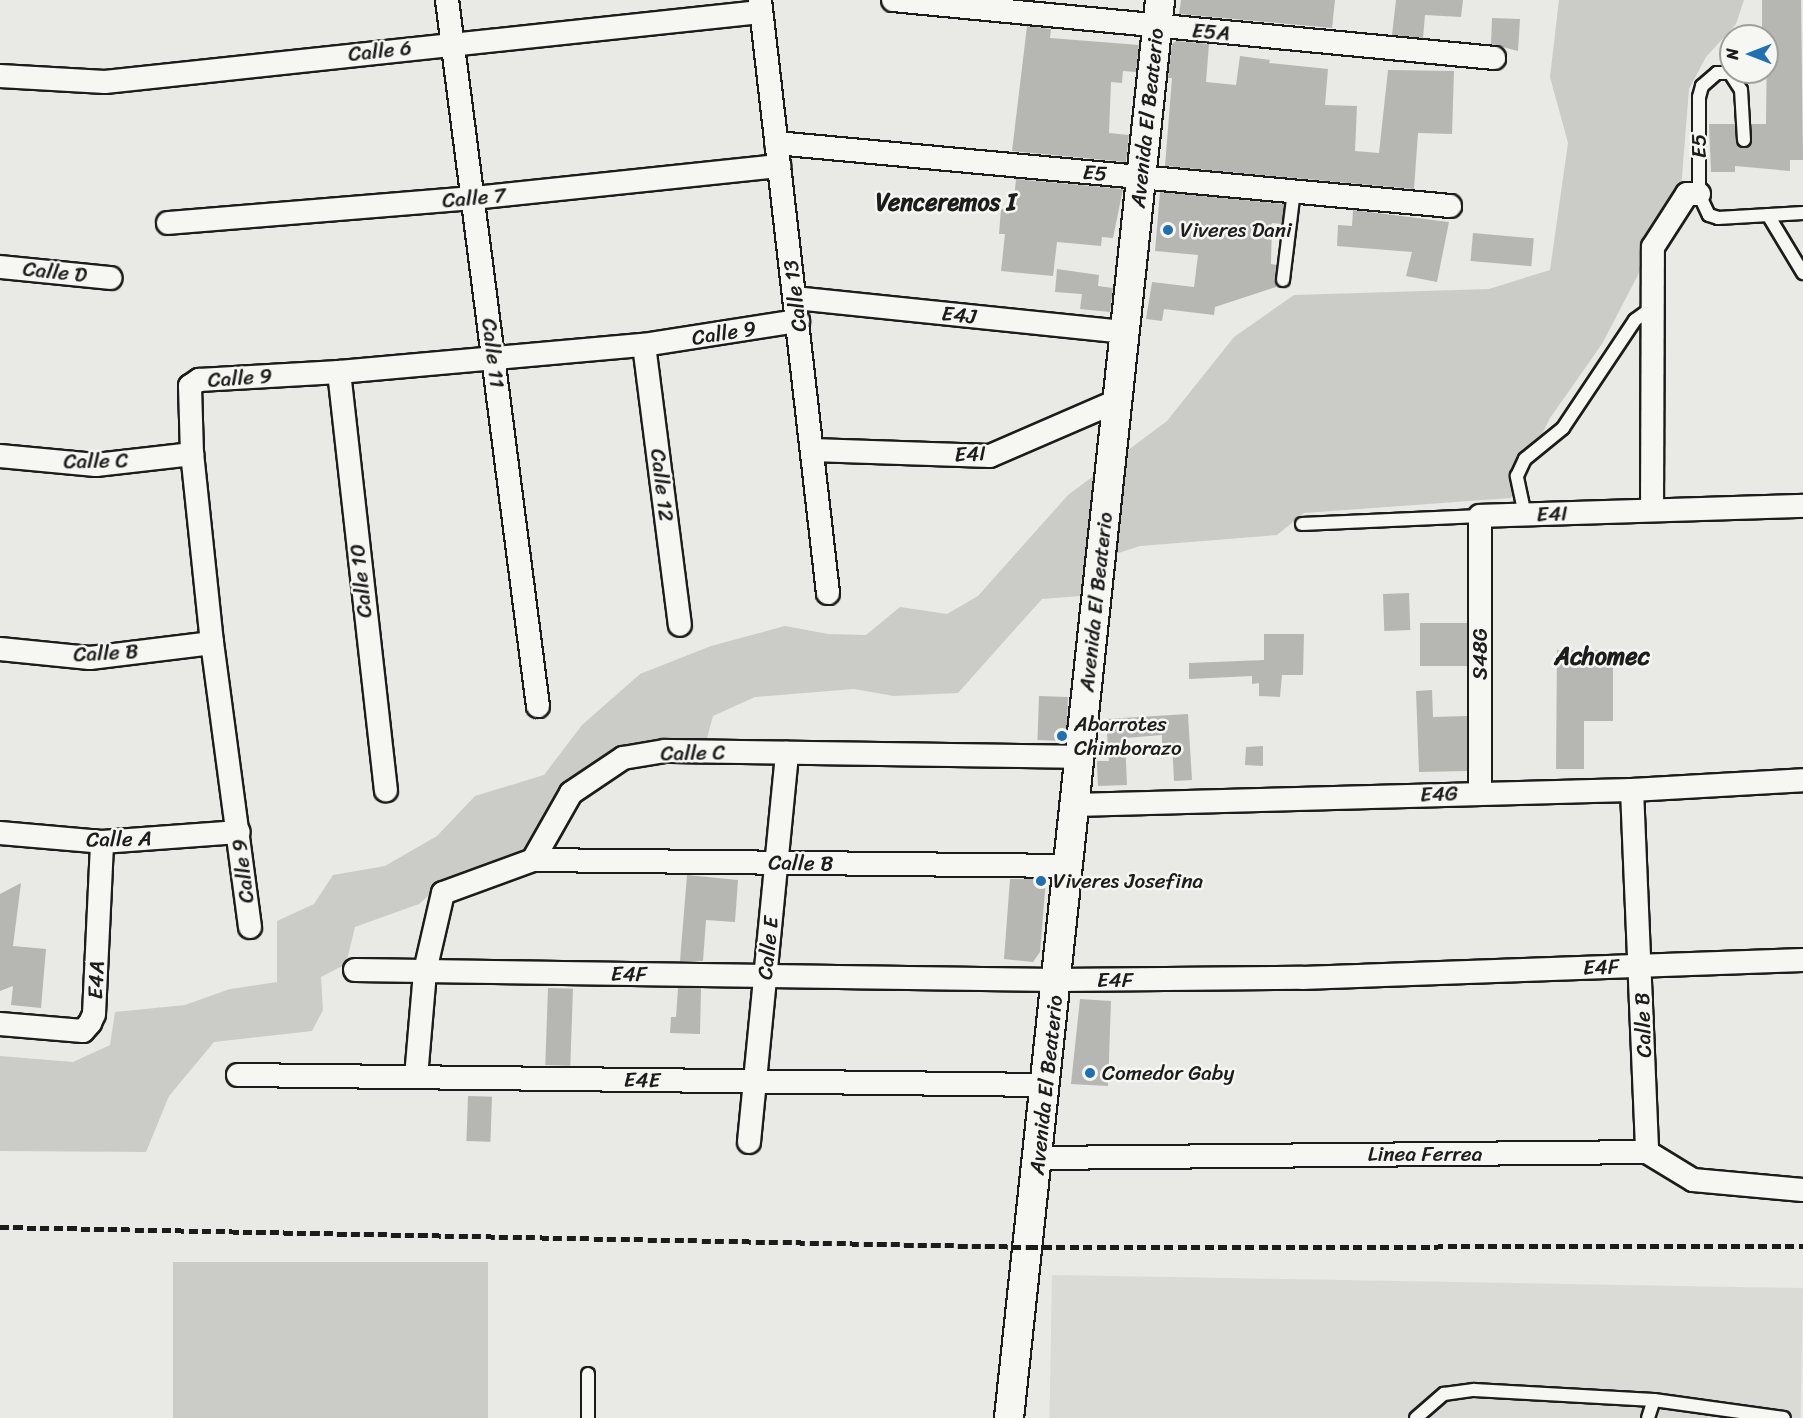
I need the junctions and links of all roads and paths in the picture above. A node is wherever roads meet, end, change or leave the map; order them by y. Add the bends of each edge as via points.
1 (447, 0) edge
2 (892, 0) edge
3 (760, 6) edge
4 (1159, 14) edge
5 (454, 43) junction
6 (1494, 58) dead end
7 (0, 76) edge
8 (1744, 140) dead end
9 (776, 143) junction
10 (779, 166) junction
11 (1141, 177) junction
12 (1294, 191) junction
13 (1699, 194) junction
14 (474, 198) junction
15 (1450, 206) dead end
16 (1803, 213) edge
17 (1768, 214) junction
18 (168, 223) dead end
19 (0, 267) edge
20 (1803, 273) edge
21 (110, 278) dead end
22 (1283, 280) dead end
23 (795, 298) junction
24 (1650, 309) junction
25 (798, 321) junction
26 (1124, 332) junction
27 (644, 345) junction
28 (494, 356) junction
29 (339, 372) junction
30 (1117, 401) junction
31 (812, 450) junction
32 (192, 454) junction
33 (0, 456) edge
34 (1803, 506) edge
35 (1652, 510) junction
36 (1525, 515) junction
37 (1480, 516) junction
38 (1302, 524) dead end
39 (828, 593) dead end
40 (680, 625) dead end
41 (212, 643) junction
42 (0, 648) edge
43 (538, 706) dead end
44 (787, 753) junction
45 (1079, 757) junction
46 (1803, 780) edge
47 (386, 790) dead end
48 (1632, 790) junction
49 (1480, 793) junction
50 (1075, 805) junction
51 (239, 832) junction
52 (0, 833) edge
53 (102, 842) junction
54 (533, 860) junction
55 (776, 862) junction
56 (1068, 866) junction
57 (250, 927) dead end
58 (1803, 960) edge
59 (1641, 965) junction
60 (355, 970) dead end
61 (425, 971) junction
62 (765, 976) junction
63 (1056, 980) junction
64 (0, 1024) edge
65 (238, 1075) dead end
66 (416, 1077) junction
67 (755, 1082) junction
68 (1046, 1085) junction
69 (749, 1142) dead end
70 (1647, 1152) junction
71 (1038, 1158) junction
72 (1803, 1190) edge
73 (588, 1374) dead end
74 (1654, 1400) junction
75 (588, 1418) edge
76 (1009, 1418) edge
77 (1416, 1418) edge
78 (1648, 1418) edge
79 (1784, 1418) edge

1 - 5 street, Calle 11
2 - 4 street, E5A
3 - 5 street, Calle 6
3 - 9 street, Calle 13
4 - 6 street, E5A
4 - 11 street, Avenida El Beaterio
5 - 7 street, Calle 6 via 105,82
5 - 14 street, Calle 11
8 - 13 lane, E5 via 1741,90 1730,73 1717,73 1702,86 1699,97
9 - 10 street, Calle 13
9 - 11 street, E5
10 - 14 street, Calle 7
10 - 23 street, Calle 13
11 - 12 street, E5
11 - 26 street, Avenida El Beaterio
12 - 15 street, E5
12 - 22 lane
13 - 17 lane via 1709,214 1718,218
13 - 24 street via 1687,194 1653,247
14 - 18 street, Calle 7
14 - 28 street, Calle 11
16 - 17 lane
17 - 20 lane
19 - 21 street, Calle D
23 - 25 street, Calle 13
23 - 26 street, E4J
24 - 35 street
24 - 36 lane via 1635,320 1563,428 1525,459 1517,476
25 - 27 street, Calle 9
25 - 31 street, Calle 13
26 - 30 street, Avenida El Beaterio
27 - 28 street, Calle 9
27 - 40 street, Calle 12
28 - 29 street, Calle 9
28 - 43 street, Calle 11
29 - 32 street, Calle 9 via 199,380 190,386 188,402
29 - 47 street, Calle 10
30 - 31 street, E4I via 990,456
30 - 45 street, Avenida El Beaterio
31 - 39 street, Calle 13
32 - 33 street, Calle C via 96,465
32 - 41 street, Calle 9
34 - 35 street, E4I
35 - 36 street, E4I
36 - 37 street, E4I
37 - 38 lane, E4I
37 - 49 street, S48G
41 - 42 street, Calle B via 90,658
41 - 51 street, Calle 9
44 - 45 street, Calle C
44 - 54 street, Calle C via 665,751 622,758 571,793
44 - 55 street, Calle E
45 - 50 street, Avenida El Beaterio
46 - 48 street, E4G
48 - 49 street, E4G
48 - 59 street, Calle B
49 - 50 street, E4G
50 - 56 street, Avenida El Beaterio
51 - 53 street, Calle A
51 - 57 street, Calle 9
52 - 53 street, Calle A
53 - 64 street, E4A via 94,1014 90,1023 83,1031
54 - 55 street, Calle B
54 - 61 street via 443,893
55 - 56 street, Calle B
55 - 62 street, Calle E
56 - 63 street, Avenida El Beaterio
58 - 59 street, E4F
59 - 63 street, E4F via 1302,978
59 - 70 street, Calle B
60 - 61 street, E4F
61 - 62 street, E4F
61 - 66 street
62 - 63 street, E4F
62 - 67 street, Calle E
63 - 68 street, Avenida El Beaterio
65 - 66 street, E4E
66 - 67 street, E4E
67 - 68 street, E4E
67 - 69 street, Calle E
68 - 71 street, Avenida El Beaterio
70 - 71 street, Linea Ferrea
70 - 72 street via 1693,1180
71 - 76 street, Avenida El Beaterio
73 - 75 lane
74 - 77 lane via 1474,1390 1444,1394
74 - 78 lane
74 - 79 lane

